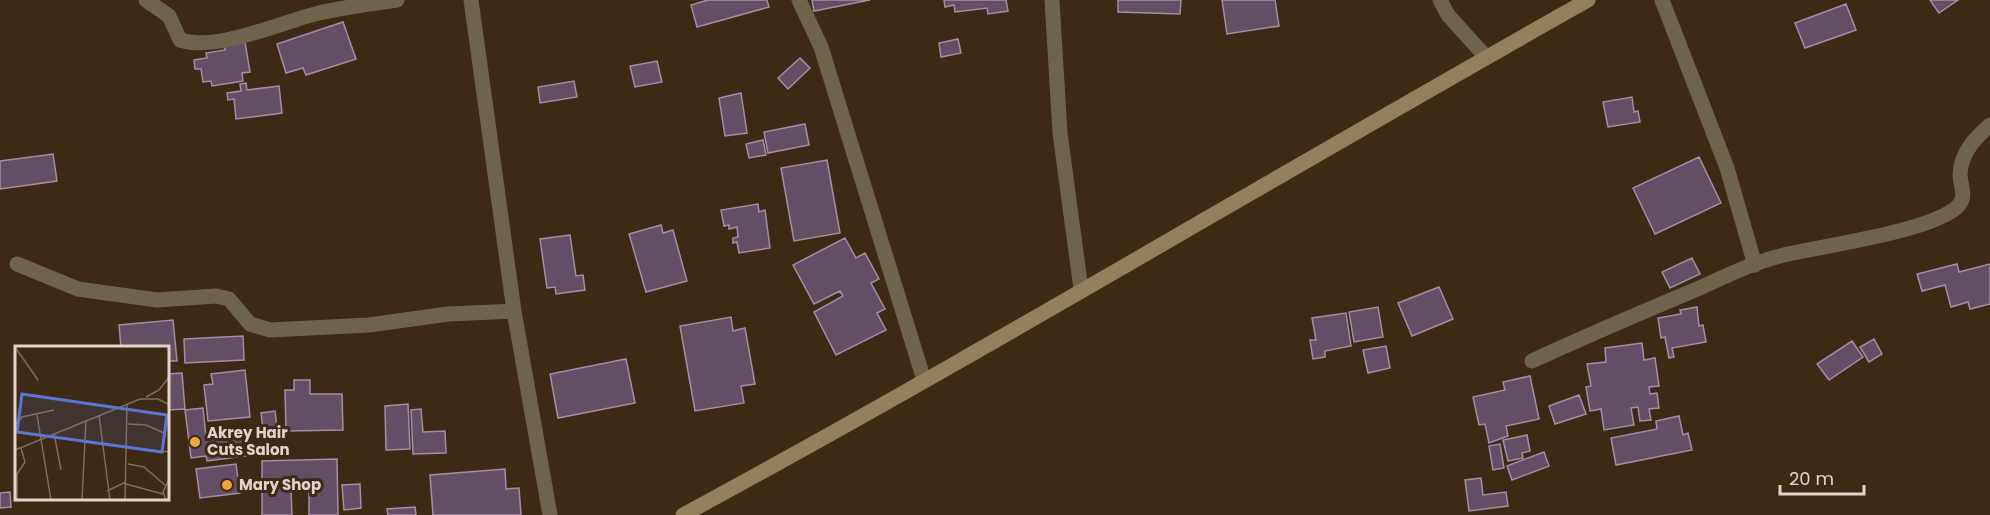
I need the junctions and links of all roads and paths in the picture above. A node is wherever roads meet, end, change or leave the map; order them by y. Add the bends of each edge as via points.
1 (146, 0) edge
2 (397, 0) edge
3 (471, 0) edge
4 (799, 0) edge
5 (1052, 0) edge
6 (1440, 0) edge
7 (1588, 0) edge
8 (1662, 0) edge
9 (1486, 57) junction
10 (1990, 125) edge
11 (17, 264) dead end
12 (1755, 265) junction
13 (1081, 289) junction
14 (514, 311) junction
15 (1532, 361) dead end
16 (924, 380) junction
17 (550, 515) edge
18 (683, 515) edge

1 - 2 street via 169,16 180,40 192,44 240,36 319,13
3 - 14 street
4 - 16 street via 821,47
5 - 13 street via 1060,133
6 - 9 street via 1448,15
7 - 9 street
8 - 12 street via 1727,168
9 - 13 street
10 - 12 street via 1974,139 1964,157 1960,174 1963,197 1946,214 1906,228 1782,255
11 - 14 street via 78,289 157,300 229,299 250,324 270,330
12 - 15 street
13 - 16 street
14 - 17 street
16 - 18 street

